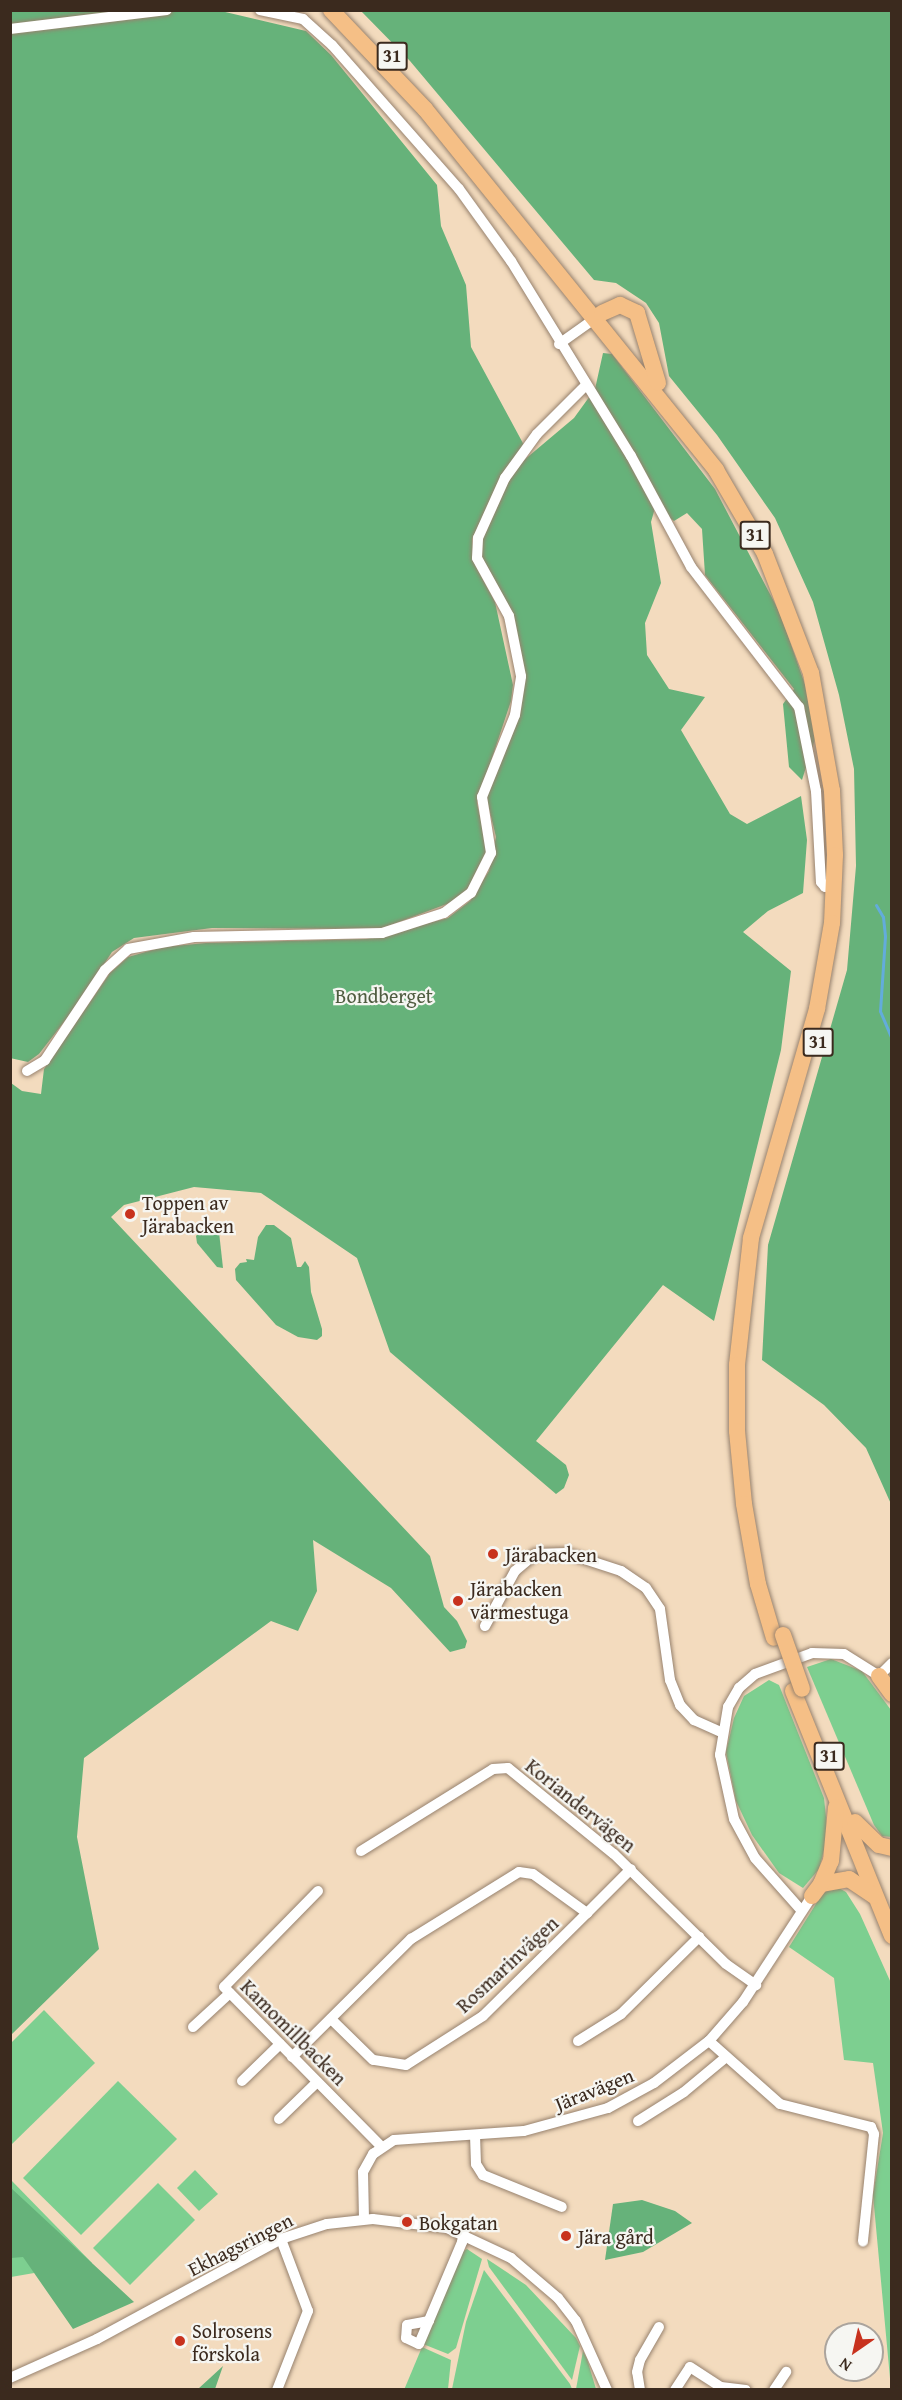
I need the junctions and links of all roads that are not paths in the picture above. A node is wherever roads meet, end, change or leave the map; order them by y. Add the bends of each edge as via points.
1 (167, 10) edge
2 (260, 10) edge
3 (331, 10) edge
4 (346, 10) edge
5 (10, 29) edge
6 (599, 316) junction
7 (559, 344) junction
8 (658, 383) junction
9 (586, 385) junction
10 (835, 887) junction
11 (27, 1071) dead end
12 (485, 1626) dead end
13 (778, 1637) junction
14 (891, 1663) edge
15 (879, 1676) junction
16 (798, 1690) junction
17 (891, 1694) edge
18 (721, 1732) junction
19 (836, 1798) junction
20 (855, 1822) junction
21 (891, 1848) edge
22 (362, 1851) dead end
23 (631, 1869) junction
24 (817, 1890) junction
25 (318, 1891) dead end
26 (876, 1899) junction
27 (801, 1910) junction
28 (891, 1912) edge
29 (587, 1913) junction
30 (891, 1936) edge
31 (699, 1938) junction
32 (756, 1985) junction
33 (230, 1993) junction
34 (331, 2019) junction
35 (193, 2027) dead end
36 (578, 2041) dead end
37 (709, 2041) junction
38 (280, 2044) junction
39 (292, 2056) junction
40 (725, 2058) junction
41 (242, 2081) dead end
42 (317, 2082) junction
43 (279, 2119) dead end
44 (638, 2121) dead end
45 (475, 2135) junction
46 (381, 2146) junction
47 (562, 2207) dead end
48 (364, 2218) junction
49 (464, 2234) junction
50 (281, 2239) junction
51 (862, 2241) dead end
52 (429, 2321) dead end
53 (659, 2327) dead end
54 (786, 2373) dead end
55 (10, 2378) edge
56 (729, 2389) edge
57 (277, 2390) edge
58 (607, 2390) edge
59 (640, 2390) edge
60 (675, 2390) edge
61 (746, 2390) edge
62 (774, 2390) edge

1 - 5 street
2 - 7 street via 303,19 332,45 482,219
3 - 6 highway, 31 via 405,86
4 - 6 highway, 31 via 413,80
6 - 7 street
6 - 8 highway, 31
6 - 8 highway via 620,305 637,313
6 - 10 highway, 31 via 716,470 760,546 788,607 811,673 827,747 835,827
7 - 9 street
8 - 13 highway, 31 via 722,463 785,576 821,675 842,793 844,891 833,981 766,1215 748,1322 745,1412 749,1476
9 - 10 street via 631,456 691,567 799,707 816,791 821,882 825,887
9 - 11 street via 537,435 505,478 478,538 477,558 509,616 521,676 514,715 482,797 491,853 471,893 444,913 382,933 194,937 129,949 105,970 45,1060
10 - 13 highway, 31 via 824,981 755,1220 739,1328 739,1466 752,1556
12 - 18 street via 515,1571 535,1554 566,1553 621,1571 646,1588 660,1609 670,1680 680,1705 694,1720
13 - 16 highway, 31, bridge
14 - 15 street
15 - 17 highway
15 - 18 street via 855,1658 824,1651 763,1670 733,1697
16 - 19 highway, 31
16 - 20 highway, 31
18 - 27 street via 727,1798 744,1841 766,1873
19 - 24 highway via 833,1851
19 - 26 highway, 31
20 - 21 highway via 879,1845
20 - 28 highway, 31
22 - 23 street, Koriandervägen via 501,1766
23 - 29 street, Rosmarinvägen
23 - 31 street, Koriandervägen
24 - 26 highway via 849,1879
24 - 27 street, Järavägen
25 - 33 street, Kamomillbacken via 224,1987
26 - 30 highway, 31
27 - 32 street, Järavägen
29 - 34 street, Rosmarinvägen via 533,1874 519,1872 411,1939
29 - 34 street, Rosmarinvägen via 483,2016 406,2064 373,2060
31 - 32 street, Koriandervägen via 726,1965
31 - 36 street via 621,2014
32 - 37 street, Järavägen
33 - 35 street
33 - 38 street, Kamomillbacken
34 - 39 street, Rosmarinvägen
37 - 40 street
37 - 45 street, Järavägen via 654,2083 608,2108 524,2131
38 - 39 street, Kamomillbacken
38 - 41 street
39 - 42 street, Kamomillbacken
40 - 44 street via 684,2092
40 - 51 street via 780,2104 871,2127 874,2134
42 - 43 street
42 - 46 street, Kamomillbacken
45 - 46 street, Järavägen via 407,2137
45 - 47 street via 476,2164 483,2175
46 - 48 street via 363,2172
48 - 49 street, Ekhagsringen via 430,2224
48 - 50 street, Ekhagsringen via 327,2224
49 - 52 street
49 - 58 street, Ekhagsringen via 512,2258 558,2298 588,2343
50 - 55 street, Ekhagsringen via 105,2334
50 - 57 street via 308,2312
53 - 59 street via 640,2360
54 - 62 street
56 - 60 street via 690,2367
56 - 61 street

